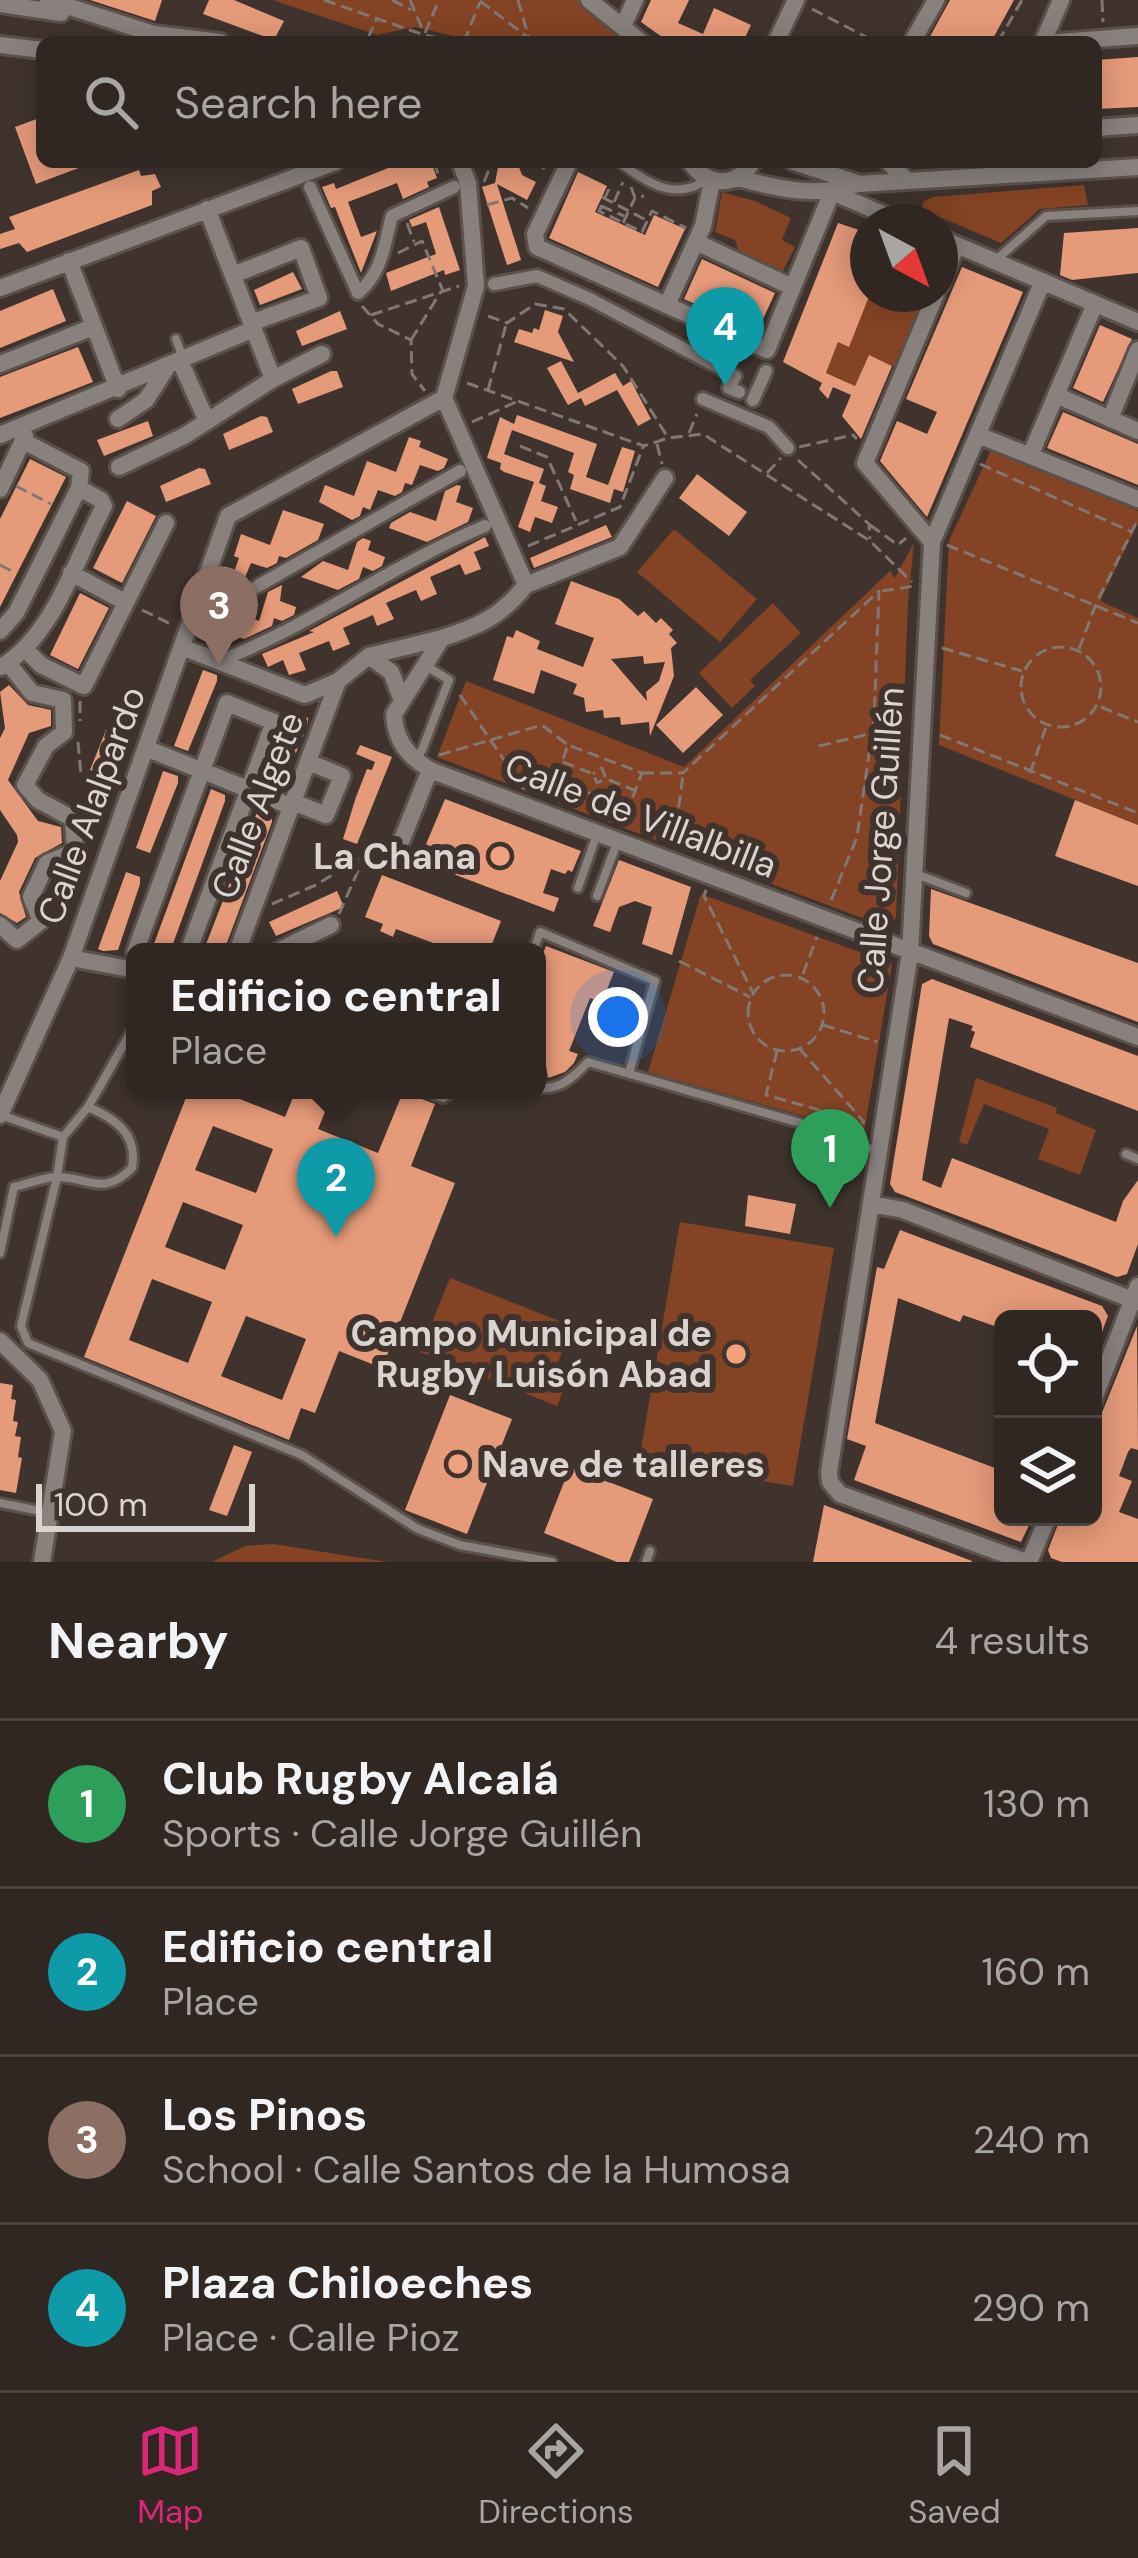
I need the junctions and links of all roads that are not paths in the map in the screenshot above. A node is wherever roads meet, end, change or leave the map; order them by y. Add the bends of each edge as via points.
1 (48, 0) edge
2 (589, 0) edge
3 (635, 0) edge
4 (936, 0) edge
5 (1060, 0) edge
6 (800, 3) edge
7 (0, 4) edge
8 (98, 18) junction
9 (623, 26) junction
10 (170, 36) edge
11 (634, 36) edge
12 (781, 36) edge
13 (915, 36) edge
14 (1045, 36) edge
15 (1138, 36) edge
16 (1102, 39) edge
17 (0, 46) edge
18 (36, 49) edge
19 (1138, 124) edge
20 (1102, 127) edge
21 (1138, 167) edge
22 (319, 168) edge
23 (460, 168) edge
24 (467, 168) edge
25 (566, 168) edge
26 (627, 168) edge
27 (696, 168) edge
28 (747, 168) edge
29 (811, 168) edge
30 (897, 168) edge
31 (935, 168) edge
32 (1011, 168) edge
33 (1020, 176) junction
34 (738, 178) junction
35 (710, 180) junction
36 (914, 180) junction
37 (460, 184) junction
38 (858, 184) junction
39 (310, 187) dead end
40 (832, 193) junction
41 (858, 204) edge
42 (207, 209) junction
43 (1138, 211) edge
44 (689, 241) junction
45 (958, 246) edge
46 (69, 261) junction
47 (994, 261) junction
48 (232, 275) junction
49 (1043, 281) junction
50 (494, 284) dead end
51 (793, 287) junction
52 (0, 288) edge
53 (1095, 304) junction
54 (667, 305) junction
55 (928, 312) edge
56 (1138, 322) edge
57 (252, 326) junction
58 (93, 327) junction
59 (176, 340) dead end
60 (1138, 350) edge
61 (322, 354) dead end
62 (177, 363) junction
63 (0, 364) edge
64 (766, 371) dead end
65 (274, 380) junction
66 (118, 389) junction
67 (739, 392) dead end
68 (1056, 395) junction
69 (436, 397) junction
70 (703, 399) dead end
71 (753, 400) dead end
72 (206, 418) junction
73 (118, 419) dead end
74 (1110, 419) junction
75 (1138, 431) edge
76 (25, 434) junction
77 (978, 435) junction
78 (0, 436) edge
79 (789, 450) road end
80 (1030, 456) junction
81 (119, 467) dead end
82 (460, 471) dead end
83 (665, 478) road end
84 (80, 480) junction
85 (6, 487) edge
86 (1138, 499) edge
87 (166, 523) dead end
88 (484, 526) dead end
89 (940, 543) junction
90 (71, 573) junction
91 (526, 585) junction
92 (130, 604) junction
93 (214, 611) dead end
94 (0, 631) edge
95 (181, 638) junction
96 (442, 638) junction
97 (26, 650) junction
98 (369, 656) junction
99 (229, 657) dead end
100 (4, 665) edge
101 (425, 666) junction
102 (338, 681) junction
103 (402, 700) junction
104 (148, 749) junction
105 (308, 762) junction
106 (425, 762) junction
107 (201, 770) junction
108 (250, 789) junction
109 (293, 802) junction
110 (598, 834) junction
111 (617, 842) junction
112 (396, 854) dead end
113 (915, 873) junction
114 (578, 888) dead end
115 (966, 893) dead end
116 (596, 896) dead end
117 (0, 925) edge
118 (332, 925) road end
119 (140, 943) edge
120 (191, 943) edge
121 (240, 943) edge
122 (295, 943) edge
123 (536, 943) edge
124 (910, 953) junction
125 (71, 958) junction
126 (126, 960) edge
127 (1138, 1037) edge
128 (126, 1041) edge
129 (629, 1073) junction
130 (546, 1088) edge
131 (88, 1107) junction
132 (0, 1115) edge
133 (63, 1137) junction
134 (878, 1152) junction
135 (1126, 1154) dead end
136 (1138, 1159) edge
137 (58, 1177) junction
138 (872, 1204) junction
139 (0, 1253) edge
140 (1136, 1296) edge
141 (0, 1341) edge
142 (1102, 1379) edge
143 (0, 1503) edge
144 (51, 1514) junction
145 (1044, 1526) edge
146 (650, 1551) dead end
147 (42, 1562) edge
148 (552, 1562) edge
149 (646, 1562) edge
150 (1028, 1562) edge

1 - 8 street
2 - 9 street
3 - 9 street
4 - 13 street
5 - 14 street
6 - 12 street
7 - 8 street
8 - 10 street
9 - 11 street
15 - 16 street
17 - 18 street
19 - 20 street
21 - 33 street
22 - 42 street
23 - 37 street
24 - 37 street
25 - 54 street via 535,234 538,247
26 - 35 lane via 673,190
27 - 35 street
28 - 34 street
29 - 38 street
30 - 36 street
31 - 36 street
32 - 33 street
33 - 36 street
34 - 35 street
34 - 40 street
35 - 44 street via 703,226
36 - 38 street
37 - 39 street via 392,216 387,249 358,293
37 - 69 street via 476,286
38 - 40 street
40 - 41 street
40 - 51 street
42 - 46 street
42 - 48 street
43 - 47 lane via 1046,216
44 - 51 street
44 - 54 street
45 - 47 street
46 - 52 street
46 - 58 street
47 - 49 street
48 - 57 street
48 - 57 street via 301,248 320,298
49 - 53 street
49 - 77 street
50 - 67 street via 537,276 590,299 735,376 729,388
51 - 54 street via 767,350
53 - 56 street
53 - 68 street
55 - 89 street via 865,463
57 - 62 street
57 - 65 street
58 - 63 street
58 - 66 street
59 - 62 lane
60 - 74 street
61 - 65 street
62 - 66 street
62 - 72 street
62 - 73 street
64 - 71 street
65 - 72 street
66 - 76 street
68 - 74 street
68 - 80 street
69 - 91 street
69 - 95 street, Calle Alalpardo via 228,517
70 - 79 street via 770,427
72 - 81 street
74 - 75 street
76 - 78 street
76 - 84 street
76 - 85 street
77 - 80 street
77 - 89 street
80 - 86 street
82 - 93 street
83 - 91 street via 620,547
84 - 90 street via 104,506
84 - 94 street
87 - 92 street
88 - 99 street
89 - 113 street, Calle Jorge Guillén
90 - 92 street
90 - 97 street
91 - 96 street, Calle Algete via 504,613
92 - 97 street via 84,686
95 - 102 street, Calle Algete via 305,695
95 - 104 street, Calle Alalpardo
96 - 98 street, Calle Algete
96 - 101 street
97 - 100 street
98 - 102 street, Calle Algete
98 - 103 street via 391,672
100 - 117 street via 32,693 63,700 64,732 46,746 25,785 74,819 75,851 46,863 32,897 41,922 17,940
101 - 103 street
101 - 106 lane via 449,680 422,750
102 - 105 street, Calle Algete
103 - 106 street via 394,729
104 - 107 street
104 - 125 street, Calle Alalpardo
105 - 109 street, Calle Algete
105 - 109 street via 342,776 326,815
106 - 110 street, Calle de Villalbilla
106 - 112 street
107 - 108 street
107 - 108 street via 227,703 274,722
107 - 119 street
108 - 109 street
108 - 120 street
109 - 121 street, Calle Algete
110 - 111 street, Calle de Villalbilla
110 - 114 lane
111 - 116 lane
111 - 124 street, Calle de Villalbilla
113 - 115 lane
113 - 124 street, Calle Jorge Guillén
118 - 122 street
123 - 129 lane via 540,932 656,981
124 - 127 street, Calle de Villalbilla
124 - 134 street, Calle Jorge Guillén
125 - 126 street
125 - 132 street, Calle Alalpardo
128 - 131 lane
129 - 130 lane via 588,1062 570,1081
129 - 134 lane
131 - 133 lane
131 - 137 lane via 127,1132 132,1168 114,1183
132 - 133 lane
133 - 137 lane
134 - 138 street, Calle Jorge Guillén
135 - 136 lane
137 - 139 lane via 14,1187
137 - 148 lane via 21,1326 28,1343 302,1455 418,1529
138 - 140 street
138 - 150 street, Calle Jorge Guillén via 830,1482 840,1494
140 - 142 street
141 - 144 street via 40,1380 63,1431
143 - 144 lane
144 - 147 street
145 - 150 street
146 - 149 lane

